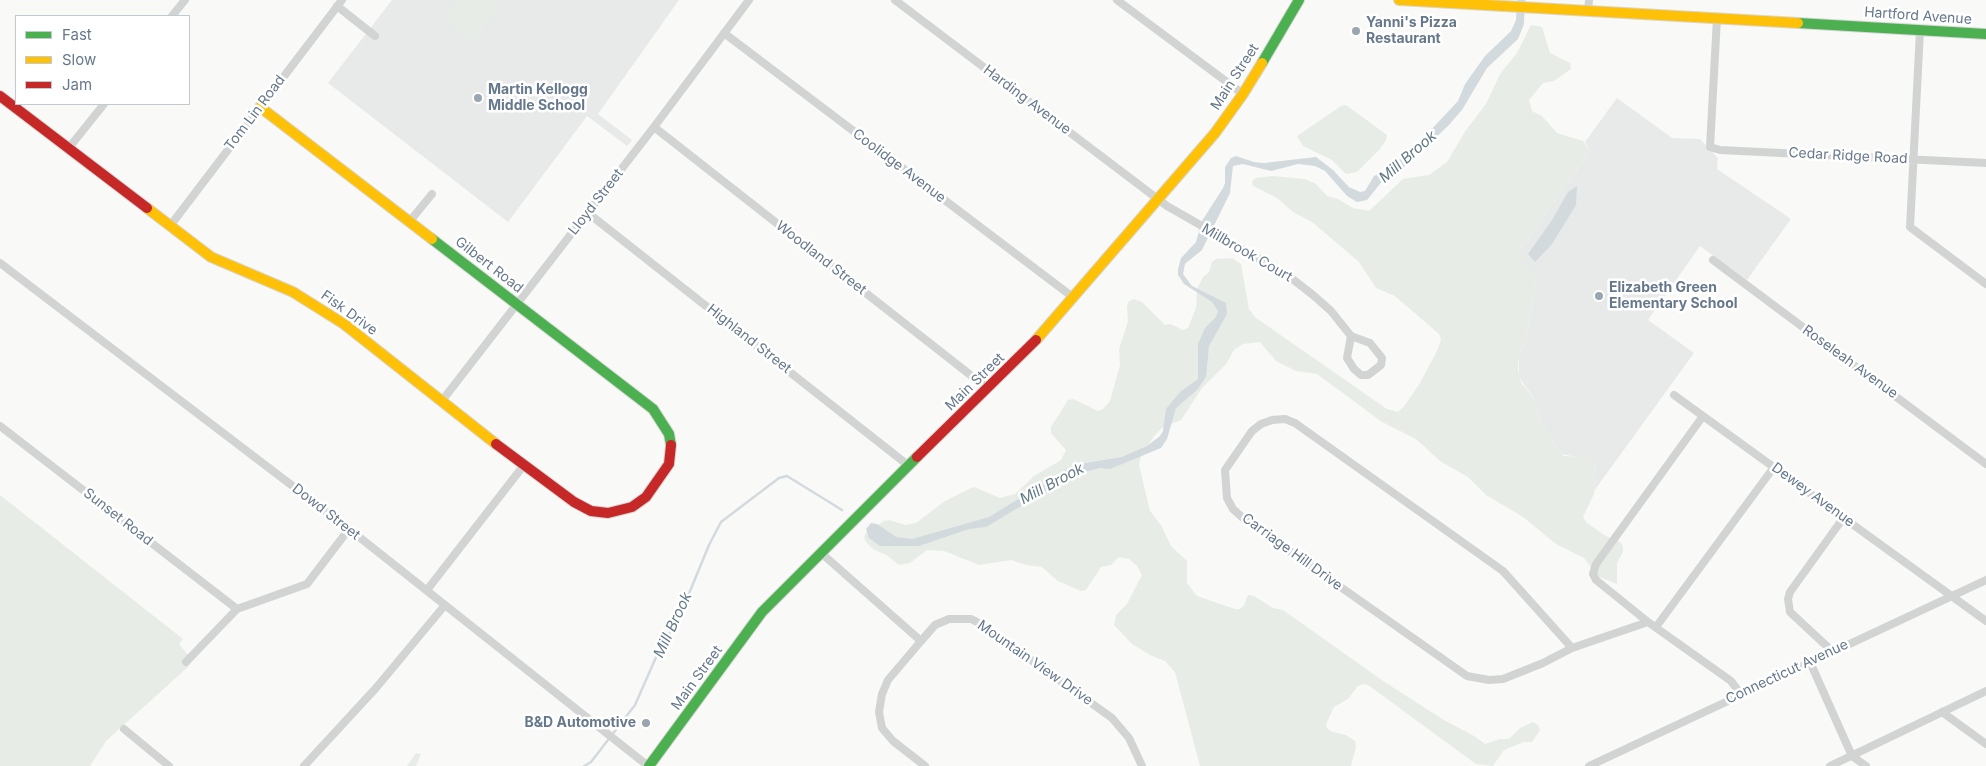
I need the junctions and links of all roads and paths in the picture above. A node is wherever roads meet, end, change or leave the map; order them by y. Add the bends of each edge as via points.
1 (185, 0) edge
2 (749, 0) edge
3 (895, 0) edge
4 (1117, 0) edge
5 (1299, 0) edge
6 (1399, 0) edge
7 (1589, 0) edge
8 (339, 3) edge
9 (1588, 11) junction
10 (173, 15) edge
11 (1717, 18) junction
12 (1920, 30) junction
13 (724, 33) junction
14 (1986, 34) edge
15 (375, 36) dead end
16 (1243, 94) junction
17 (0, 96) edge
18 (103, 105) edge
19 (260, 107) junction
20 (654, 127) junction
21 (68, 149) junction
22 (1914, 159) junction
23 (1986, 163) edge
24 (432, 194) dead end
25 (1158, 199) junction
26 (588, 213) junction
27 (410, 221) junction
28 (170, 226) junction
29 (1713, 260) dead end
30 (0, 263) edge
31 (1986, 284) edge
32 (1074, 298) junction
33 (516, 304) junction
34 (1351, 336) junction
35 (988, 388) junction
36 (1674, 394) dead end
37 (441, 402) junction
38 (1704, 416) junction
39 (0, 426) edge
40 (669, 464) joint
41 (1986, 464) edge
42 (524, 465) junction
43 (909, 466) junction
44 (1774, 467) junction
45 (1844, 517) junction
46 (348, 529) junction
47 (820, 552) junction
48 (1986, 580) edge
49 (427, 590) junction
50 (1951, 596) junction
51 (445, 605) junction
52 (237, 609) junction
53 (1986, 621) edge
54 (1648, 622) junction
55 (1656, 627) junction
56 (921, 641) junction
57 (1572, 648) junction
58 (1832, 651) junction
59 (186, 662) dead end
60 (1810, 662) junction
61 (1986, 691) edge
62 (1740, 693) junction
63 (1942, 712) junction
64 (124, 729) dead end
65 (1986, 744) edge
66 (1852, 756) junction
67 (169, 766) edge
68 (304, 766) edge
69 (649, 766) edge
70 (925, 766) edge
71 (1142, 766) edge
72 (1589, 766) edge
73 (1830, 766) edge
74 (1866, 766) edge

1 - 10 street
2 - 13 street, Lloyd Street
3 - 25 street, Harding Avenue
4 - 16 street
5 - 16 main road, Main Street
6 - 9 main road, Hartford Avenue
7 - 9 street
8 - 15 street
8 - 19 street, Tom Lin Road
9 - 11 main road, Hartford Avenue
11 - 12 main road, Hartford Avenue
11 - 22 street, Cedar Ridge Road via 1710,147
12 - 14 main road, Hartford Avenue
12 - 22 street
13 - 20 street, Lloyd Street
13 - 32 street, Coolidge Avenue
16 - 25 main road, Main Street
17 - 21 main road, Fisk Drive
18 - 21 street
19 - 27 main road, Gilbert Road
19 - 28 street, Tom Lin Road
20 - 26 street, Lloyd Street
20 - 35 street, Woodland Street
21 - 28 main road, Fisk Drive
22 - 23 street, Cedar Ridge Road
22 - 31 street via 1910,227
24 - 27 street
25 - 32 main road, Main Street
25 - 34 street, Millbrook Court via 1286,274 1331,311
26 - 33 street, Lloyd Street
26 - 43 street, Highland Street
27 - 33 main road, Gilbert Road
28 - 37 main road, Fisk Drive via 210,257 318,306
29 - 41 street, Roseleah Avenue
30 - 46 street, Dowd Street
32 - 35 main road, Main Street via 1027,351
33 - 37 street, Lloyd Street
33 - 40 main road, Gilbert Road via 654,409 669,434
34 - 34 street, Millbrook Court via 1347,358 1354,370 1368,375 1381,365 1382,358 1370,343
35 - 43 main road, Main Street
36 - 38 street, Dewey Avenue
37 - 42 main road, Fisk Drive
38 - 44 street, Dewey Avenue
38 - 54 street via 1596,564 1593,574 1596,580
39 - 52 street, Sunset Road
40 - 42 main road, Fisk Drive via 646,497 632,507 608,513 591,511 574,502
42 - 49 street
43 - 47 main road, Main Street
44 - 45 street, Dewey Avenue
44 - 55 street
45 - 50 street, Dewey Avenue
45 - 58 street via 1790,592 1788,607
46 - 49 street, Dowd Street
46 - 52 street via 307,584
47 - 56 street
47 - 69 main road, Main Street via 762,612
48 - 50 street, Connecticut Avenue
49 - 51 street, Dowd Street
50 - 53 street, Dewey Avenue
50 - 58 street, Connecticut Avenue
51 - 68 street via 376,688
51 - 69 street, Dowd Street
52 - 59 street
54 - 55 street
54 - 57 street, Carriage Hill Drive
55 - 62 street via 1731,681
56 - 70 street, Mountain View Drive via 888,680 879,712 882,728 893,741
56 - 71 street, Mountain View Drive via 936,625 949,619 971,619 981,624 1112,718 1129,738
57 - 57 street, Carriage Hill Drive via 1503,679 1467,676 1233,509 1227,498 1225,470 1252,430 1272,420 1295,422 1503,571
58 - 60 street, Connecticut Avenue
60 - 62 street, Connecticut Avenue
60 - 66 street
61 - 63 street
62 - 72 street, Connecticut Avenue
63 - 65 street
63 - 66 street
64 - 67 street
66 - 73 street
66 - 74 street

